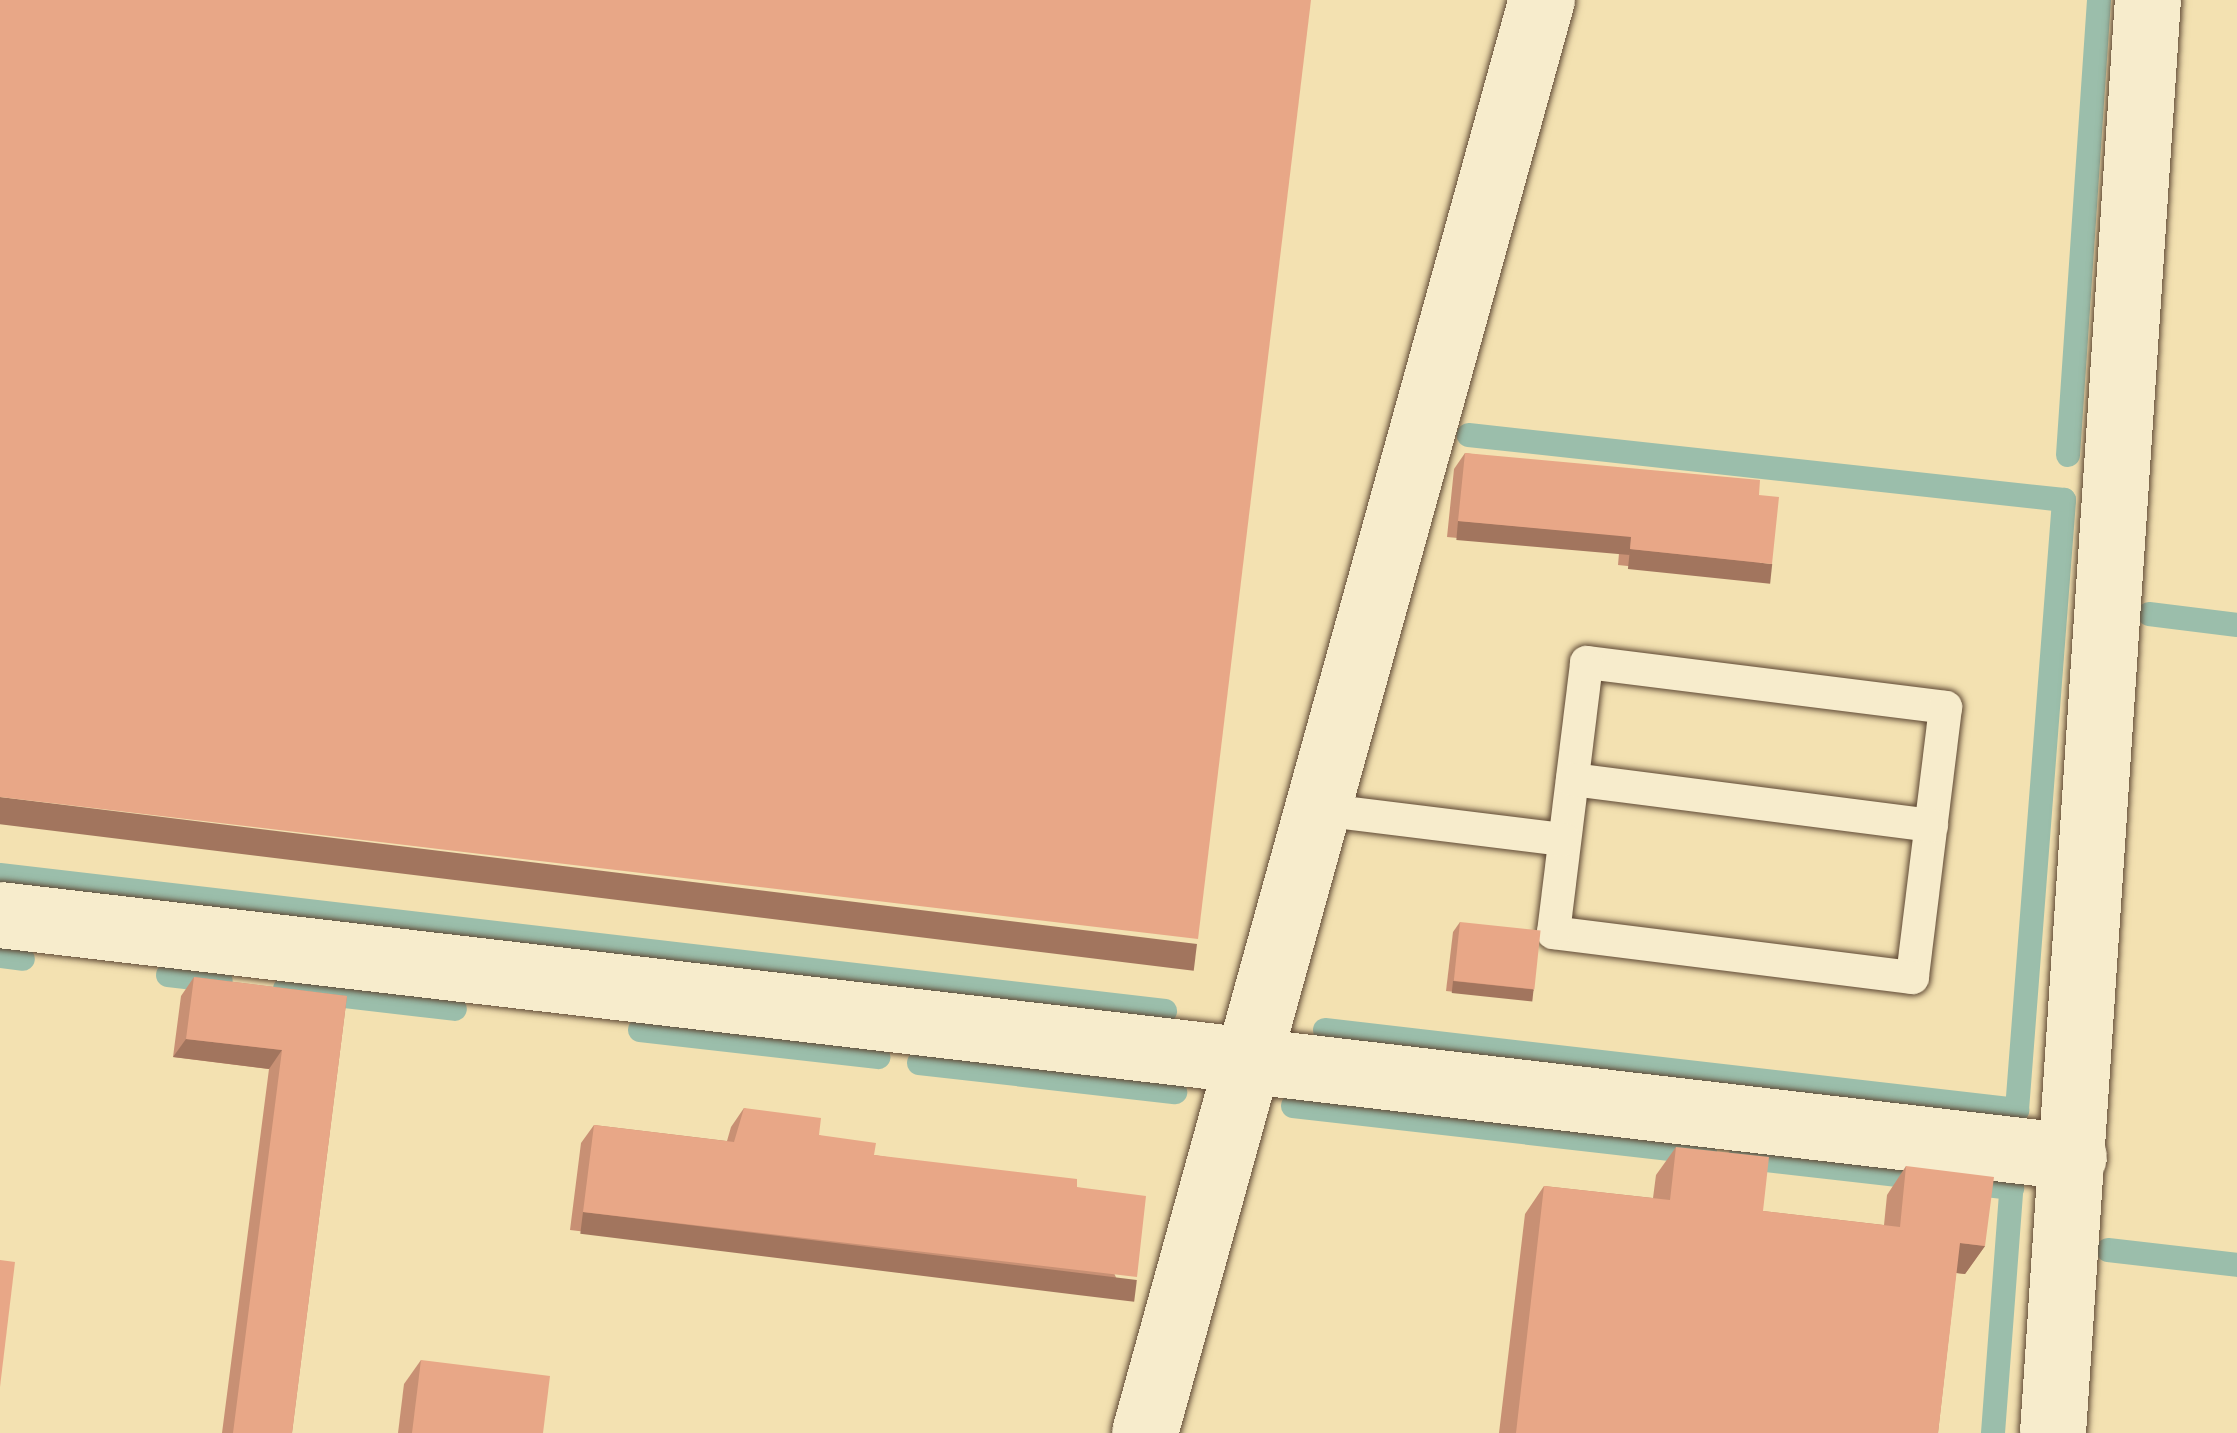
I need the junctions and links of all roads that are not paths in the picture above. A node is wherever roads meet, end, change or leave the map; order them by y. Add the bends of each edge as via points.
1 (1542, 0) edge
2 (2148, 0) edge
3 (1572, 779) junction
4 (1318, 808) junction
5 (1931, 825) junction
6 (1564, 839) junction
7 (0, 915) edge
8 (1248, 1061) junction
9 (2074, 1157) junction
10 (1145, 1433) edge
11 (2053, 1433) edge

1 - 4 street
2 - 9 street
3 - 5 lane
3 - 5 lane via 1586,662 1923,704 1946,707
3 - 6 lane
4 - 6 lane
4 - 8 street
5 - 6 lane via 1912,976 1553,932
7 - 8 street
8 - 9 street
8 - 10 street
9 - 11 street

